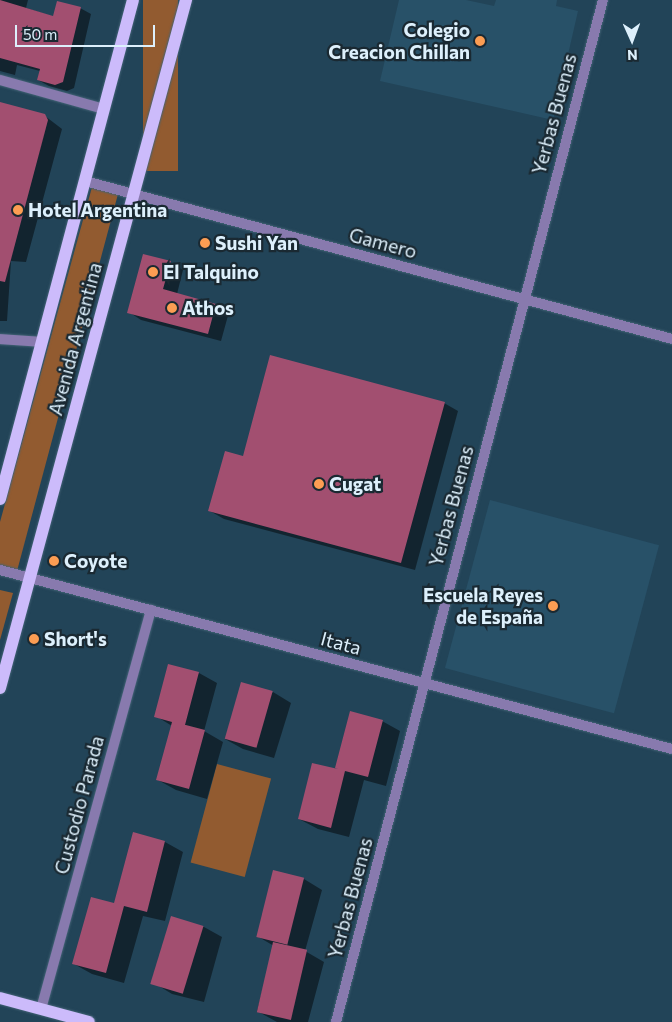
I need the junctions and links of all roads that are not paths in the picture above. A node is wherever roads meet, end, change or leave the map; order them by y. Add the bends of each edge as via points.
1 (133, 0) edge
2 (186, 0) edge
3 (603, 0) edge
4 (0, 80) edge
5 (104, 109) junction
6 (85, 181) junction
7 (134, 194) junction
8 (523, 299) junction
9 (0, 339) edge
10 (672, 339) edge
11 (42, 342) junction
12 (0, 499) edge
13 (0, 570) edge
14 (30, 578) junction
15 (151, 610) junction
16 (424, 683) junction
17 (0, 688) edge
18 (672, 749) edge
19 (0, 998) edge
20 (41, 1009) junction
21 (89, 1022) edge
22 (336, 1022) edge

1 - 5 main road, Avenida Argentina
2 - 7 main road, Avenida Argentina
3 - 8 street, Yerbas Buenas
4 - 5 street
5 - 6 main road, Avenida Argentina
6 - 7 street, Gamero
6 - 11 main road, Avenida Argentina
7 - 8 street, Gamero
7 - 14 main road, Avenida Argentina
8 - 10 street, Gamero
8 - 16 street, Yerbas Buenas
9 - 11 street
11 - 12 main road, Avenida Argentina
13 - 14 street, Itata
14 - 15 street, Itata
14 - 17 main road, Avenida Argentina
15 - 16 street, Itata
15 - 20 street, Custodio Parada
16 - 18 street, Itata
16 - 22 street, Yerbas Buenas
19 - 20 main road
20 - 21 main road

